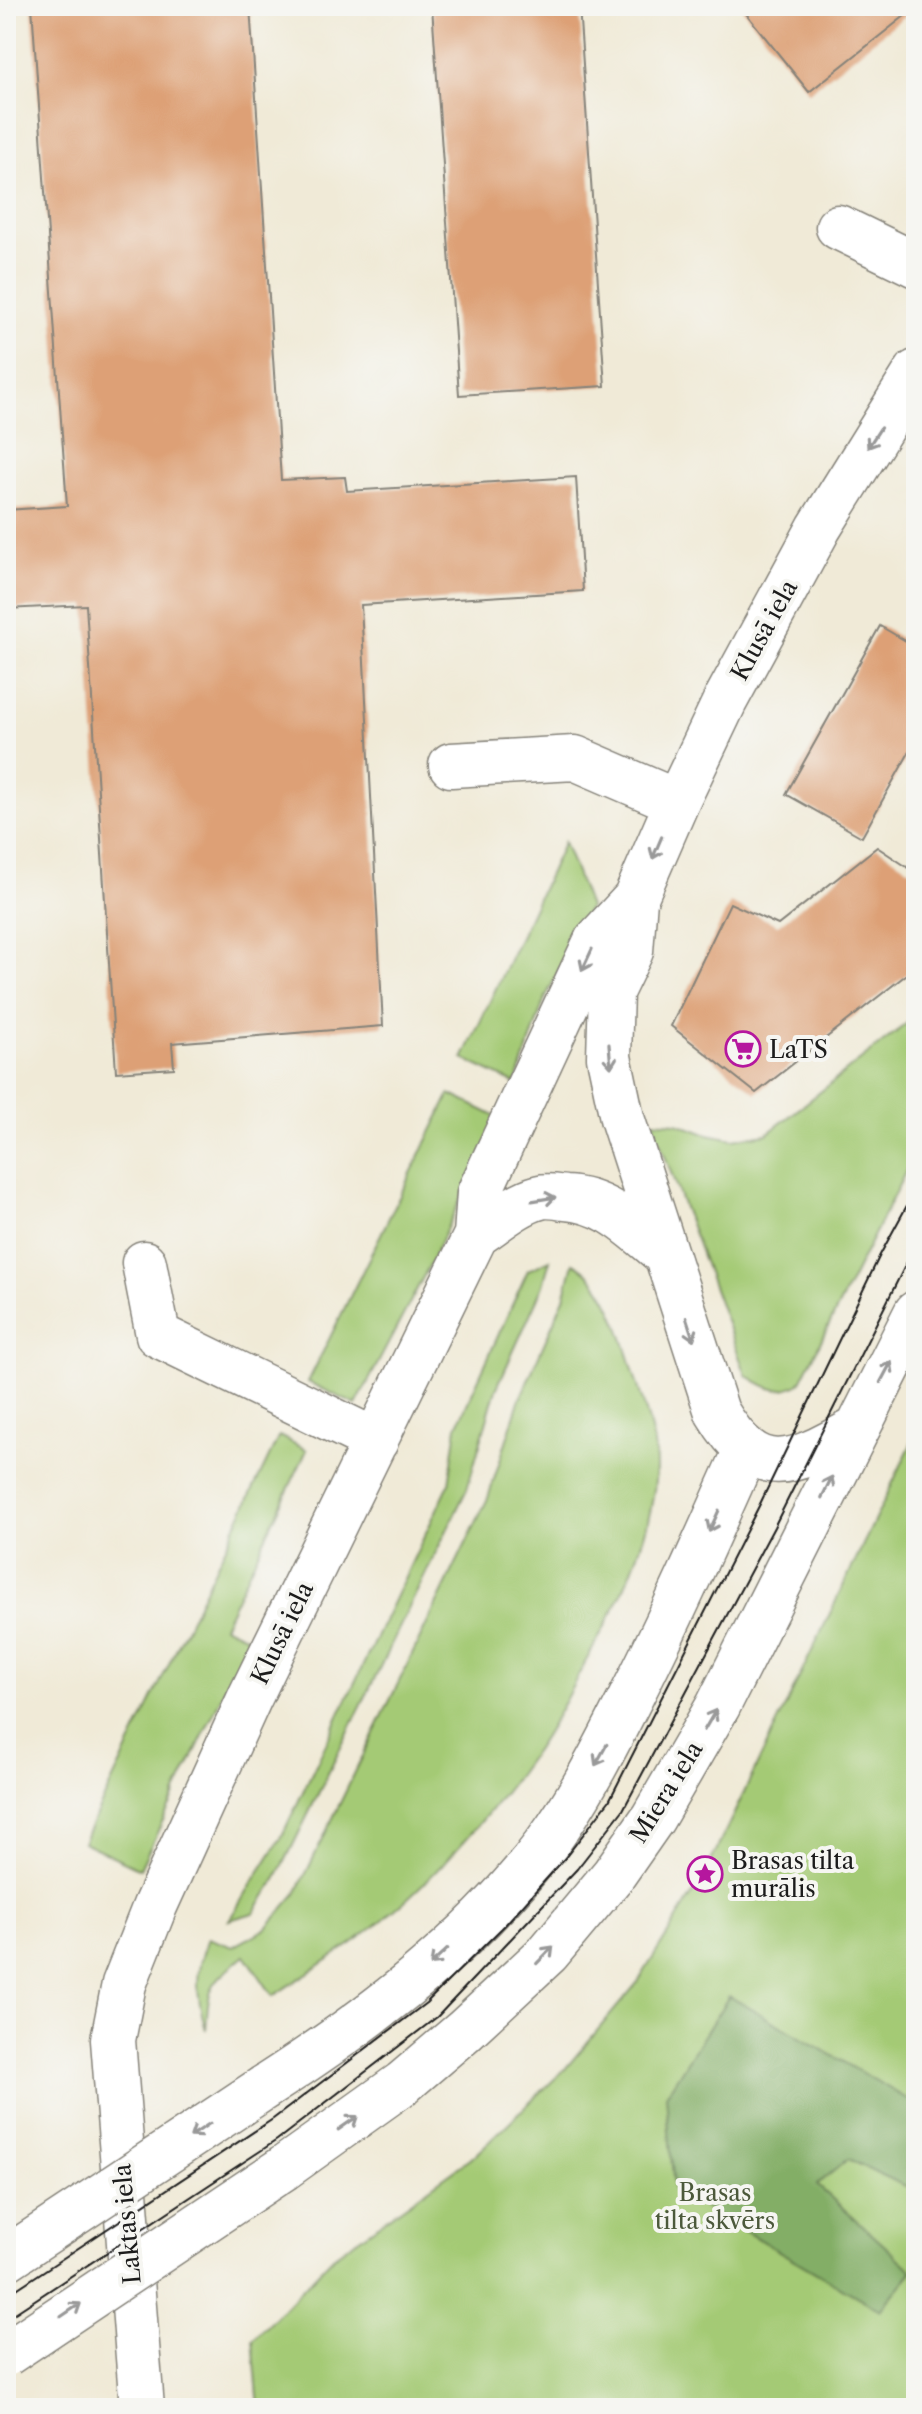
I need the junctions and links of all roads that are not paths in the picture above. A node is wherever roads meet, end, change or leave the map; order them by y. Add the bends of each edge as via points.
1 (838, 227) dead end
2 (916, 265) edge
3 (916, 372) edge
4 (451, 765) dead end
5 (677, 802) junction
6 (635, 899) junction
7 (476, 1235) junction
8 (666, 1255) junction
9 (144, 1263) dead end
10 (916, 1313) edge
11 (855, 1430) junction
12 (376, 1441) junction
13 (746, 1450) junction
14 (113, 2040) joint
15 (6, 2259) edge
16 (6, 2354) edge
17 (142, 2408) edge

1 - 2 street
3 -> 5 street, Klusā iela via 819,528
4 - 5 street via 575,758
5 -> 6 street, Klusā iela
6 -> 7 street, Klusā iela via 596,941 479,1193
6 -> 8 street, Klusā iela via 631,951 611,992 609,1057 622,1118
7 -> 8 street via 543,1196 574,1198 620,1215
7 - 12 street, Klusā iela
8 -> 13 street, Klusā iela via 717,1412
9 - 12 street via 158,1335
11 -> 10 street, Miera iela
11 - 13 street via 809,1455 779,1462
16 -> 11 street, Miera iela, bridge via 403,2083 548,1953 653,1818 718,1706
12 - 14 street, Klusā iela via 155,1906 124,1984
13 -> 15 street, bridge via 608,1742 547,1843 480,1920 327,2047
14 - 17 street, Laktas iela

